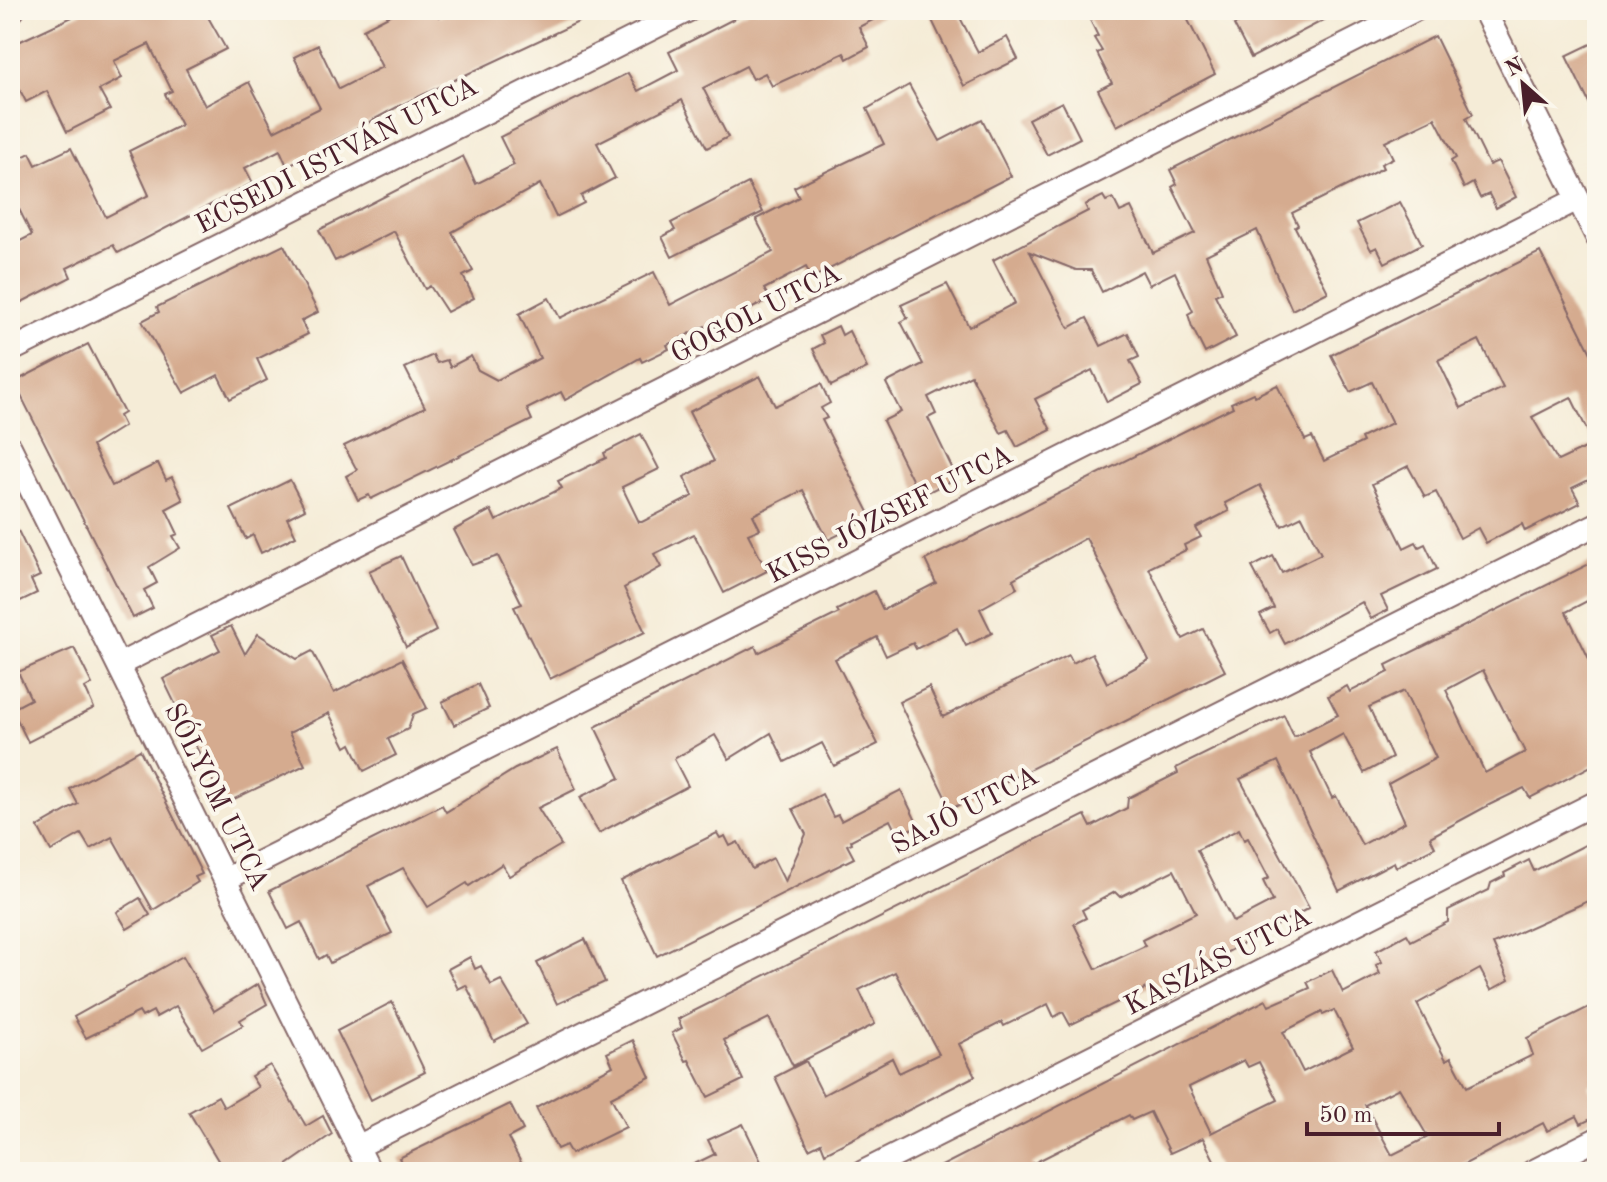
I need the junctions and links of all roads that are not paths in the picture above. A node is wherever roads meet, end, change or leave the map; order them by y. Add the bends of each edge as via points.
1 (689, 10) edge
2 (1484, 10) edge
3 (1426, 12) edge
4 (1578, 199) junction
5 (1597, 237) edge
6 (10, 351) edge
7 (10, 447) edge
8 (17, 476) edge
9 (1597, 524) edge
10 (120, 664) junction
11 (1597, 802) edge
12 (226, 879) junction
13 (1597, 1139) edge
14 (357, 1147) junction
15 (370, 1172) edge
16 (863, 1172) edge
17 (1532, 1172) edge

1 - 6 street, ECSEDI ISTVÁN UTCA
2 - 4 street
3 - 10 street, GOGOL UTCA
4 - 5 street
4 - 12 street, KISS JÓZSEF UTCA
7 - 8 street, SÓLYOM UTCA
8 - 10 street, SÓLYOM UTCA
9 - 14 street, SAJÓ UTCA
10 - 12 street, SÓLYOM UTCA
11 - 16 street, KASZÁS UTCA
12 - 14 street, SÓLYOM UTCA
13 - 17 street
14 - 15 street, SÓLYOM UTCA

